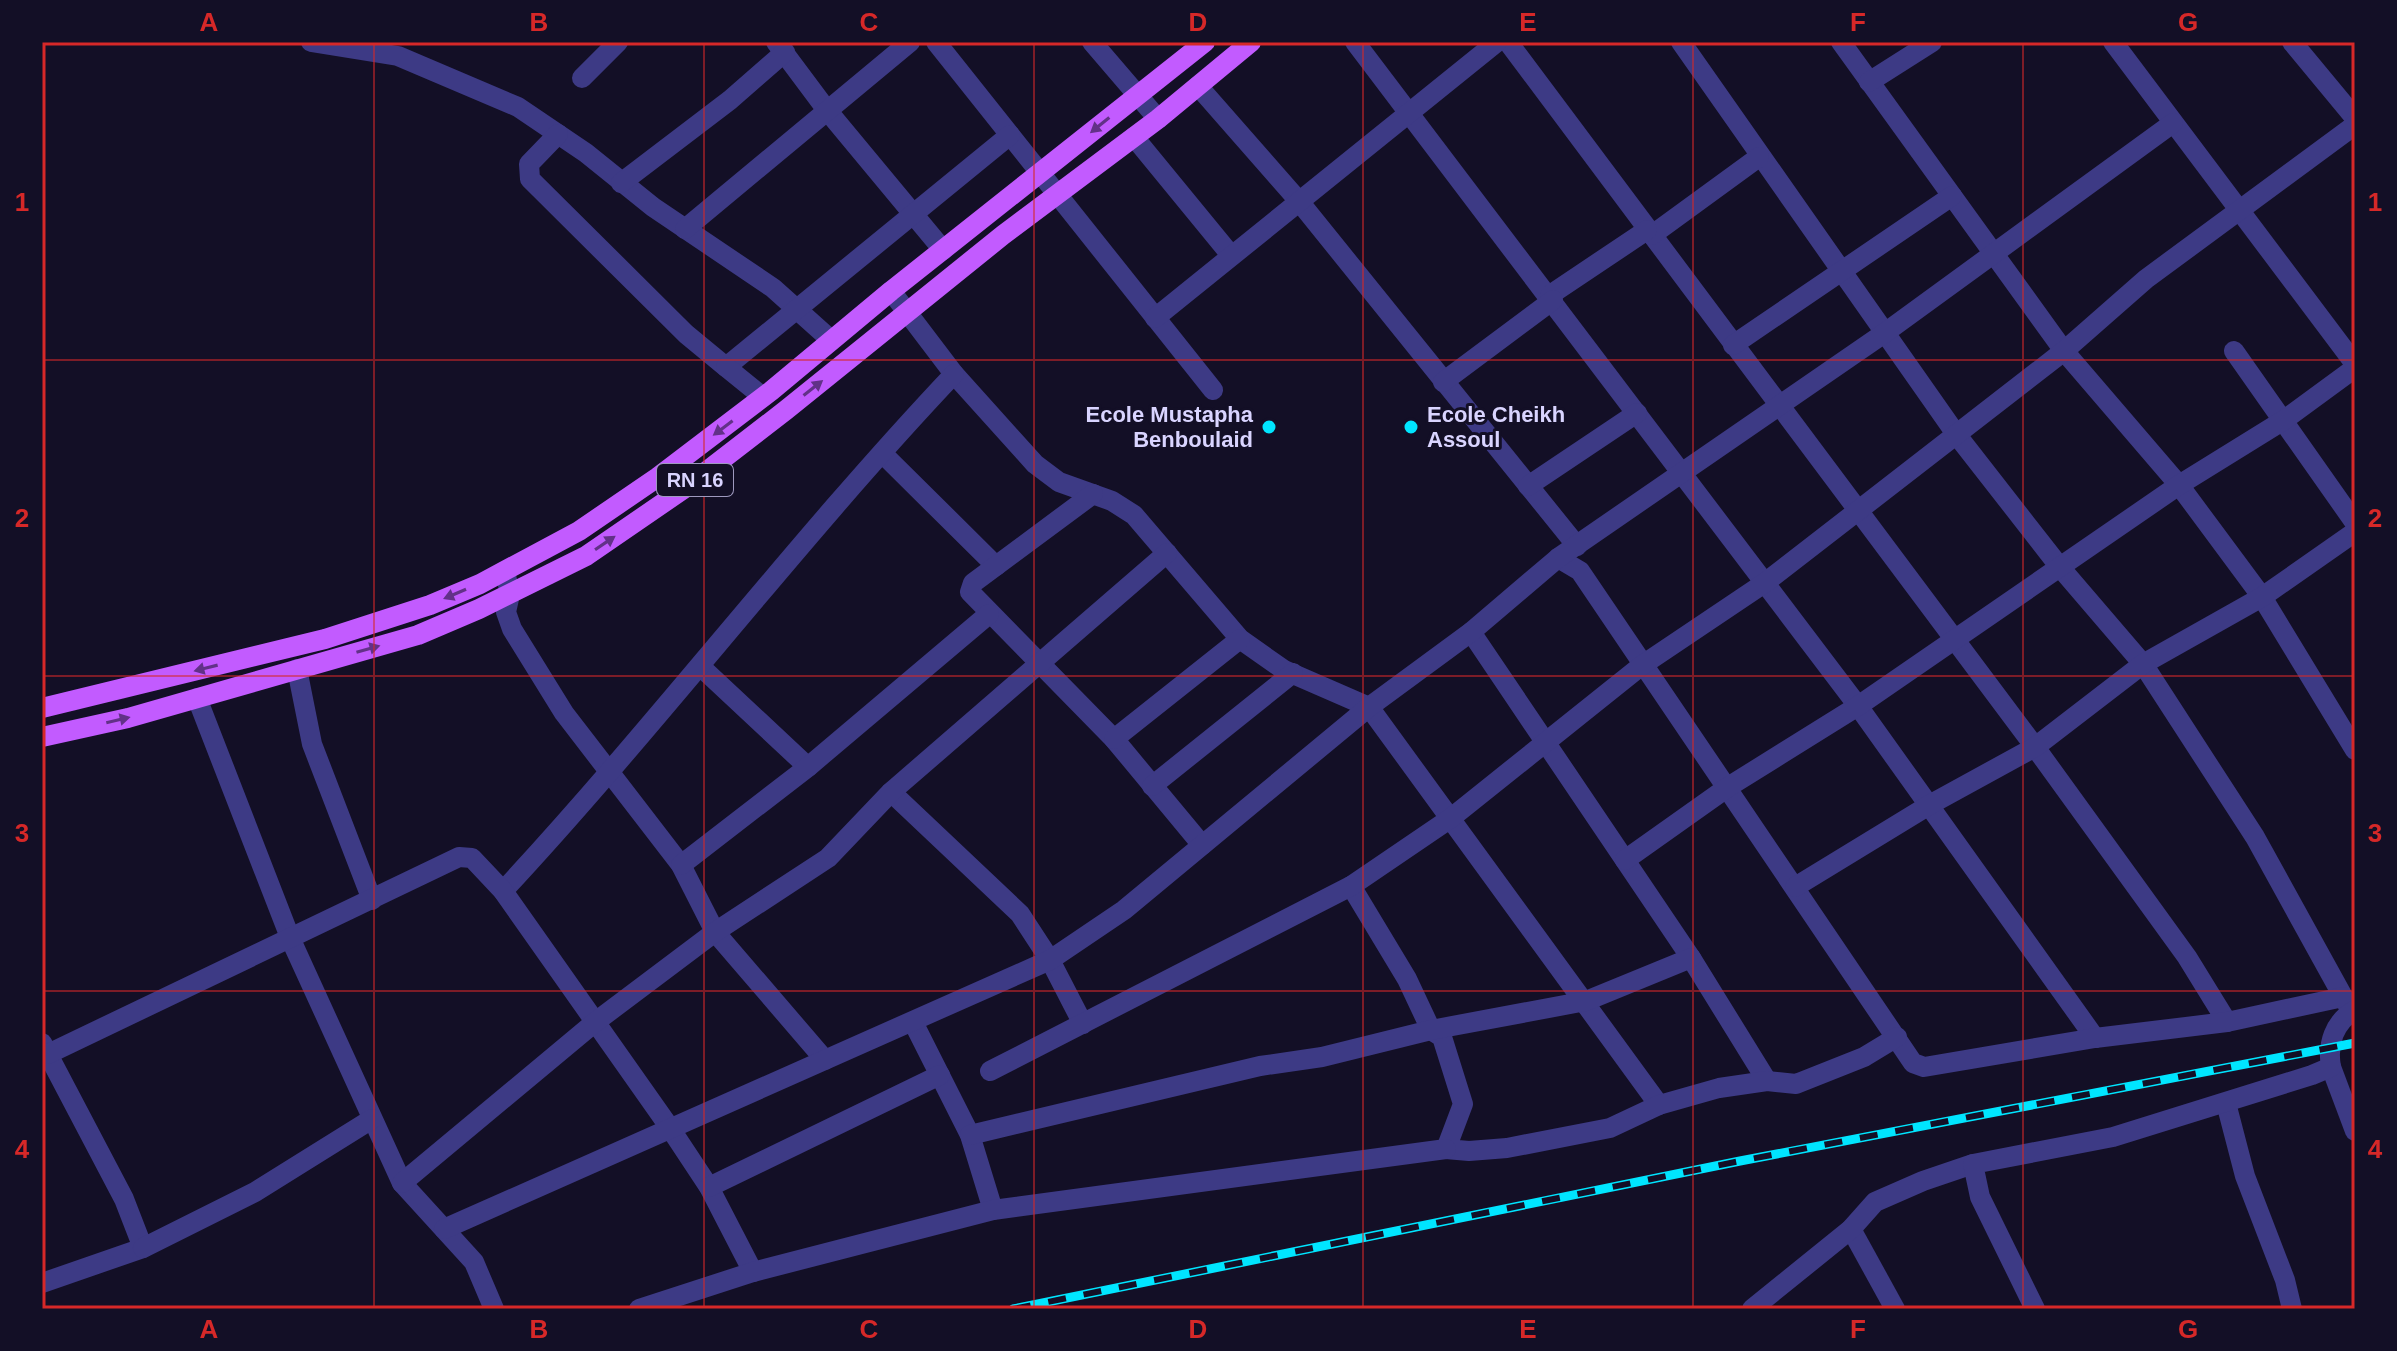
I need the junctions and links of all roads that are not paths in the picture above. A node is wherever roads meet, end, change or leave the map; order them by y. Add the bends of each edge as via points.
1 (311, 42) edge
2 (618, 42) edge
3 (910, 42) edge
4 (936, 42) edge
5 (1092, 42) edge
6 (1205, 42) edge
7 (1251, 42) edge
8 (1355, 42) edge
9 (1497, 42) edge
10 (1508, 42) edge
11 (1681, 42) edge
12 (1841, 42) edge
13 (1932, 42) edge
14 (2113, 42) edge
15 (2292, 42) edge
16 (781, 47) edge
17 (582, 78) dead end
18 (1869, 82) junction
19 (1198, 86) junction
20 (1137, 96) junction
21 (826, 109) junction
22 (1410, 115) junction
23 (2355, 118) edge
24 (1158, 119) junction
25 (2173, 123) junction
26 (2355, 125) edge
27 (558, 134) junction
28 (1010, 135) junction
29 (1134, 137) junction
30 (1759, 157) junction
31 (1040, 173) junction
32 (621, 183) junction
33 (1058, 195) junction
34 (1952, 196) junction
35 (1298, 200) junction
36 (2239, 209) junction
37 (914, 215) junction
38 (685, 229) junction
39 (1650, 232) junction
40 (943, 250) junction
41 (1230, 254) junction
42 (1994, 255) junction
43 (1841, 272) junction
44 (891, 291) junction
45 (1552, 298) junction
46 (796, 309) junction
47 (908, 313) junction
48 (1155, 318) junction
49 (1886, 332) junction
50 (831, 340) junction
51 (1733, 345) junction
52 (2064, 351) junction
53 (2234, 351) dead end
54 (2355, 366) edge
55 (726, 367) junction
56 (954, 374) junction
57 (1443, 382) junction
58 (1213, 390) dead end
59 (763, 397) junction
60 (1777, 405) junction
61 (1637, 413) junction
62 (2284, 420) junction
63 (1956, 434) junction
64 (883, 454) junction
65 (1681, 472) junction
66 (2179, 485) junction
67 (1528, 486) junction
68 (1093, 494) junction
69 (1858, 511) junction
70 (2355, 523) edge
71 (2355, 532) edge
72 (1577, 546) junction
73 (1167, 553) junction
74 (1558, 558) junction
75 (996, 566) junction
76 (2059, 566) junction
77 (505, 571) junction
78 (1766, 582) junction
79 (510, 594) junction
80 (2262, 597) junction
81 (989, 614) junction
82 (1471, 632) junction
83 (1953, 638) junction
84 (1240, 639) junction
85 (1042, 664) junction
86 (2143, 664) junction
87 (1641, 666) junction
88 (701, 667) junction
89 (297, 669) junction
90 (1293, 673) junction
91 (197, 698) junction
92 (1858, 706) junction
93 (1369, 707) junction
94 (42, 708) edge
95 (42, 737) edge
96 (1114, 739) junction
97 (1545, 745) junction
98 (2035, 747) junction
99 (2355, 750) edge
100 (808, 767) junction
101 (610, 772) junction
102 (1152, 786) junction
103 (1728, 787) junction
104 (891, 792) junction
105 (1931, 804) junction
106 (1451, 818) junction
107 (1202, 845) junction
108 (1625, 860) junction
109 (681, 865) junction
110 (1351, 886) junction
111 (1795, 887) junction
112 (503, 891) junction
113 (372, 900) junction
114 (715, 932) junction
115 (291, 940) junction
116 (1691, 958) junction
117 (1050, 960) junction
118 (1586, 1001) junction
119 (2350, 1006) edge
120 (913, 1022) junction
121 (2227, 1022) junction
122 (594, 1023) junction
123 (1083, 1024) junction
124 (1431, 1030) junction
125 (1897, 1037) junction
126 (2095, 1038) junction
127 (45, 1048) edge
128 (825, 1060) junction
129 (2331, 1067) junction
130 (990, 1071) dead end
131 (940, 1075) junction
132 (1767, 1081) junction
133 (2226, 1103) junction
134 (1659, 1105) junction
135 (372, 1119) junction
136 (670, 1128) junction
137 (2355, 1131) edge
138 (970, 1135) junction
139 (1446, 1149) junction
140 (1973, 1164) junction
141 (402, 1183) junction
142 (709, 1187) junction
143 (993, 1210) junction
144 (444, 1229) junction
145 (1851, 1229) junction
146 (143, 1248) junction
147 (753, 1272) junction
148 (42, 1283) edge
149 (1754, 1308) edge
150 (494, 1309) edge
151 (639, 1309) edge
152 (1895, 1309) edge
153 (2035, 1309) edge
154 (2292, 1309) edge

1 - 27 street via 398,56 518,107
2 - 17 street
3 - 21 street
4 - 28 street
5 - 20 street
6 - 20 main road, RN 16
7 - 19 main road, RN 16
8 - 22 street
9 - 22 street
10 - 39 street
11 - 30 street
12 - 18 street
13 - 18 street
14 - 25 street
15 - 23 street
16 - 21 street
16 - 32 street via 730,100
18 - 34 street
19 - 24 main road, RN 16
19 - 35 street
20 - 24 street
20 -> 31 main road, RN 16
21 - 37 street
21 - 38 street
22 - 35 street
22 - 45 street
24 - 29 main road, RN 16
25 - 36 street
25 - 42 street
26 - 36 street
27 - 32 street
27 - 55 street via 529,164 530,179
28 - 31 street
28 - 37 street
29 - 33 main road, RN 16
29 - 41 street
30 - 39 street
30 - 43 street
31 - 33 street
31 - 40 main road, RN 16
32 - 38 street
33 - 47 main road, RN 16
33 - 48 street
34 - 42 street
34 - 43 street
35 - 41 street
35 - 57 street
36 - 52 street via 2146,279
36 - 54 street
37 - 40 street
37 - 46 street
38 - 46 street
39 - 45 street
39 - 51 street
40 - 44 main road, RN 16
41 - 48 street
42 - 49 street
42 - 52 street
43 - 49 street
43 - 51 street
44 - 47 street
44 - 50 main road, RN 16
45 - 57 street
45 - 61 street
46 - 50 street
46 - 55 street
47 - 56 street
79 -> 47 main road, RN 16 via 586,556 685,488
48 - 58 street
49 - 60 street
49 - 63 street
50 - 59 main road, RN 16
51 - 60 street
52 - 63 street
52 - 66 street
53 - 62 street
54 - 62 street
55 - 59 street
56 - 64 street
56 - 68 street via 1035,464 1059,482
57 - 67 street
59 -> 77 main road, RN 16 via 579,531
60 - 65 street
60 - 69 street
61 - 65 street
61 - 67 street
62 - 66 street
62 - 70 street
63 - 69 street
63 - 76 street
64 - 75 street
64 - 88 street via 839,498
65 - 72 street
65 - 78 street
66 - 76 street
66 - 80 street
67 - 72 street
68 - 73 street via 1134,515
68 - 75 street
69 - 78 street
69 - 83 street
71 - 80 street
72 - 74 street
73 - 84 street
73 - 85 street
74 - 82 street
74 - 87 street via 1580,571
75 - 81 street via 970,592
76 - 83 street
76 - 86 street
77 - 79 street
77 -> 94 main road, RN 16 via 430,605 325,639
78 - 87 street
78 - 92 street
89 -> 79 main road, RN 16 via 418,635
79 - 101 street via 506,612 519,641 564,713
80 - 86 street
80 - 99 street
81 - 85 street
81 - 100 street
82 - 93 street
82 - 97 street
83 - 92 street
83 - 98 street
84 - 90 street
84 - 96 street
85 - 96 street
85 - 104 street
86 - 98 street
86 - 119 street via 2255,837
87 - 97 street
87 - 103 street
88 - 100 street
88 - 101 street
89 - 91 main road, RN 16
89 - 113 street via 312,744
90 - 93 street
90 - 102 street
95 -> 91 main road, RN 16
91 - 115 street
92 - 103 street
92 - 105 street
93 - 106 street
93 - 107 street
96 - 102 street
97 - 106 street
97 - 108 street
98 - 105 street
98 - 121 street via 2187,957
100 - 109 street
101 - 109 street
101 - 112 street
102 - 107 street
103 - 108 street
103 - 111 street
104 - 114 street via 828,858
104 - 117 street via 1020,914
105 - 111 street
105 - 126 street
106 - 110 street
106 - 118 street
107 - 117 street via 1124,910
108 - 116 street
109 - 114 street
110 - 123 street
110 - 124 street
111 - 125 street
112 - 113 street via 472,858 459,857
112 - 122 street
113 - 115 street
114 - 122 street
114 - 128 street
115 - 127 street
115 - 135 street
116 - 118 street
116 - 132 street
117 - 120 street
117 - 123 street
118 - 124 street
118 - 134 street
119 - 121 street
119 - 129 street via 2328,1049
120 - 128 street
120 - 131 street
121 - 126 street
122 - 136 street
122 - 141 street
123 - 130 street
124 - 138 street
124 - 139 street via 1442,1037 1463,1104
125 - 126 street via 1913,1063 1924,1067
125 - 132 street via 1828,1074 1796,1084
127 - 146 street via 124,1199
128 - 136 street
129 - 133 street
129 - 137 street
131 - 138 street
131 - 142 street
132 - 134 street
133 - 140 street via 2113,1137
133 - 154 street via 2245,1176
134 - 139 street via 1610,1128 1507,1148
135 - 141 street
135 - 146 street via 255,1192
136 - 142 street
136 - 144 street
138 - 143 street
139 - 143 street
140 - 145 street via 1875,1202
140 - 153 street via 1980,1197
141 - 144 street
142 - 147 street
143 - 147 street
144 - 150 street via 474,1262
145 - 149 street
145 - 152 street
146 - 148 street
147 - 151 street

